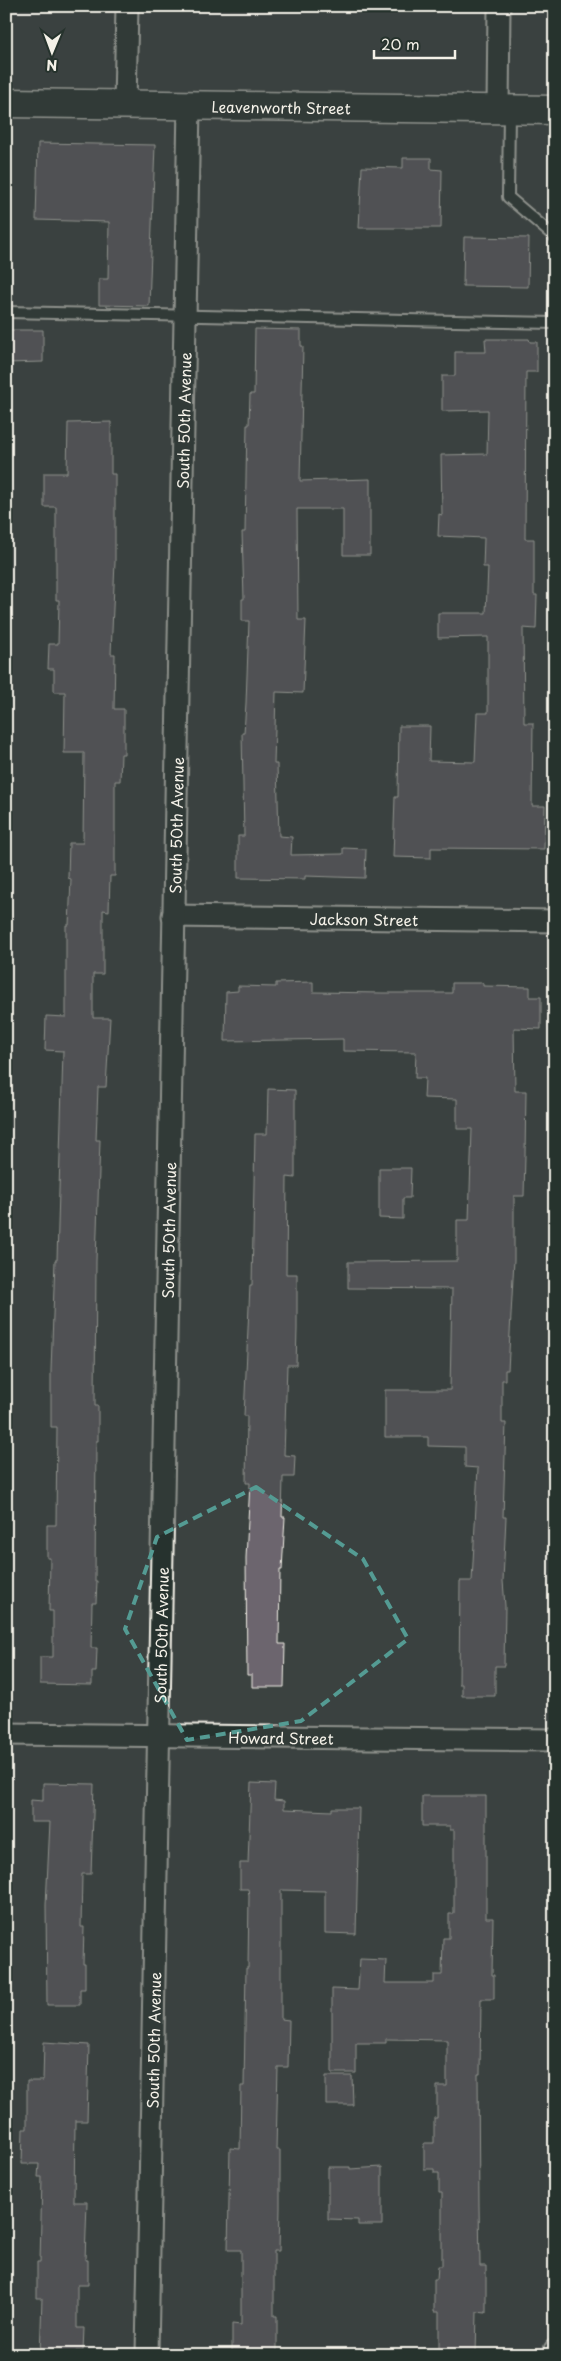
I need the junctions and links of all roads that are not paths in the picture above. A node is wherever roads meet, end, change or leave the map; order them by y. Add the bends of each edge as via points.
1 (127, 6) edge
2 (499, 6) edge
3 (6, 103) edge
4 (125, 104) junction
5 (189, 105) junction
6 (503, 110) junction
7 (555, 110) edge
8 (555, 237) edge
9 (555, 258) edge
10 (555, 291) edge
11 (6, 312) edge
12 (186, 316) junction
13 (554, 323) edge
14 (173, 916) junction
15 (555, 921) edge
16 (6, 1734) edge
17 (157, 1735) junction
18 (555, 1740) edge
19 (555, 2350) edge
20 (147, 2355) edge
21 (555, 2355) edge

1 - 4 street
2 - 6 street
3 - 4 main road, Leavenworth Street
4 - 5 main road, Leavenworth Street
5 - 6 main road, Leavenworth Street
5 - 12 street, South 50th Avenue
6 - 7 main road, Leavenworth Street
6 - 8 lane via 508,197
9 - 10 lane
10 - 13 lane
11 - 12 lane
12 - 13 lane
12 - 14 street, South 50th Avenue
14 - 15 street, Jackson Street
14 - 17 street, South 50th Avenue
16 - 17 street, Howard Street
17 - 18 street, Howard Street
17 - 20 street, South 50th Avenue
19 - 21 street

